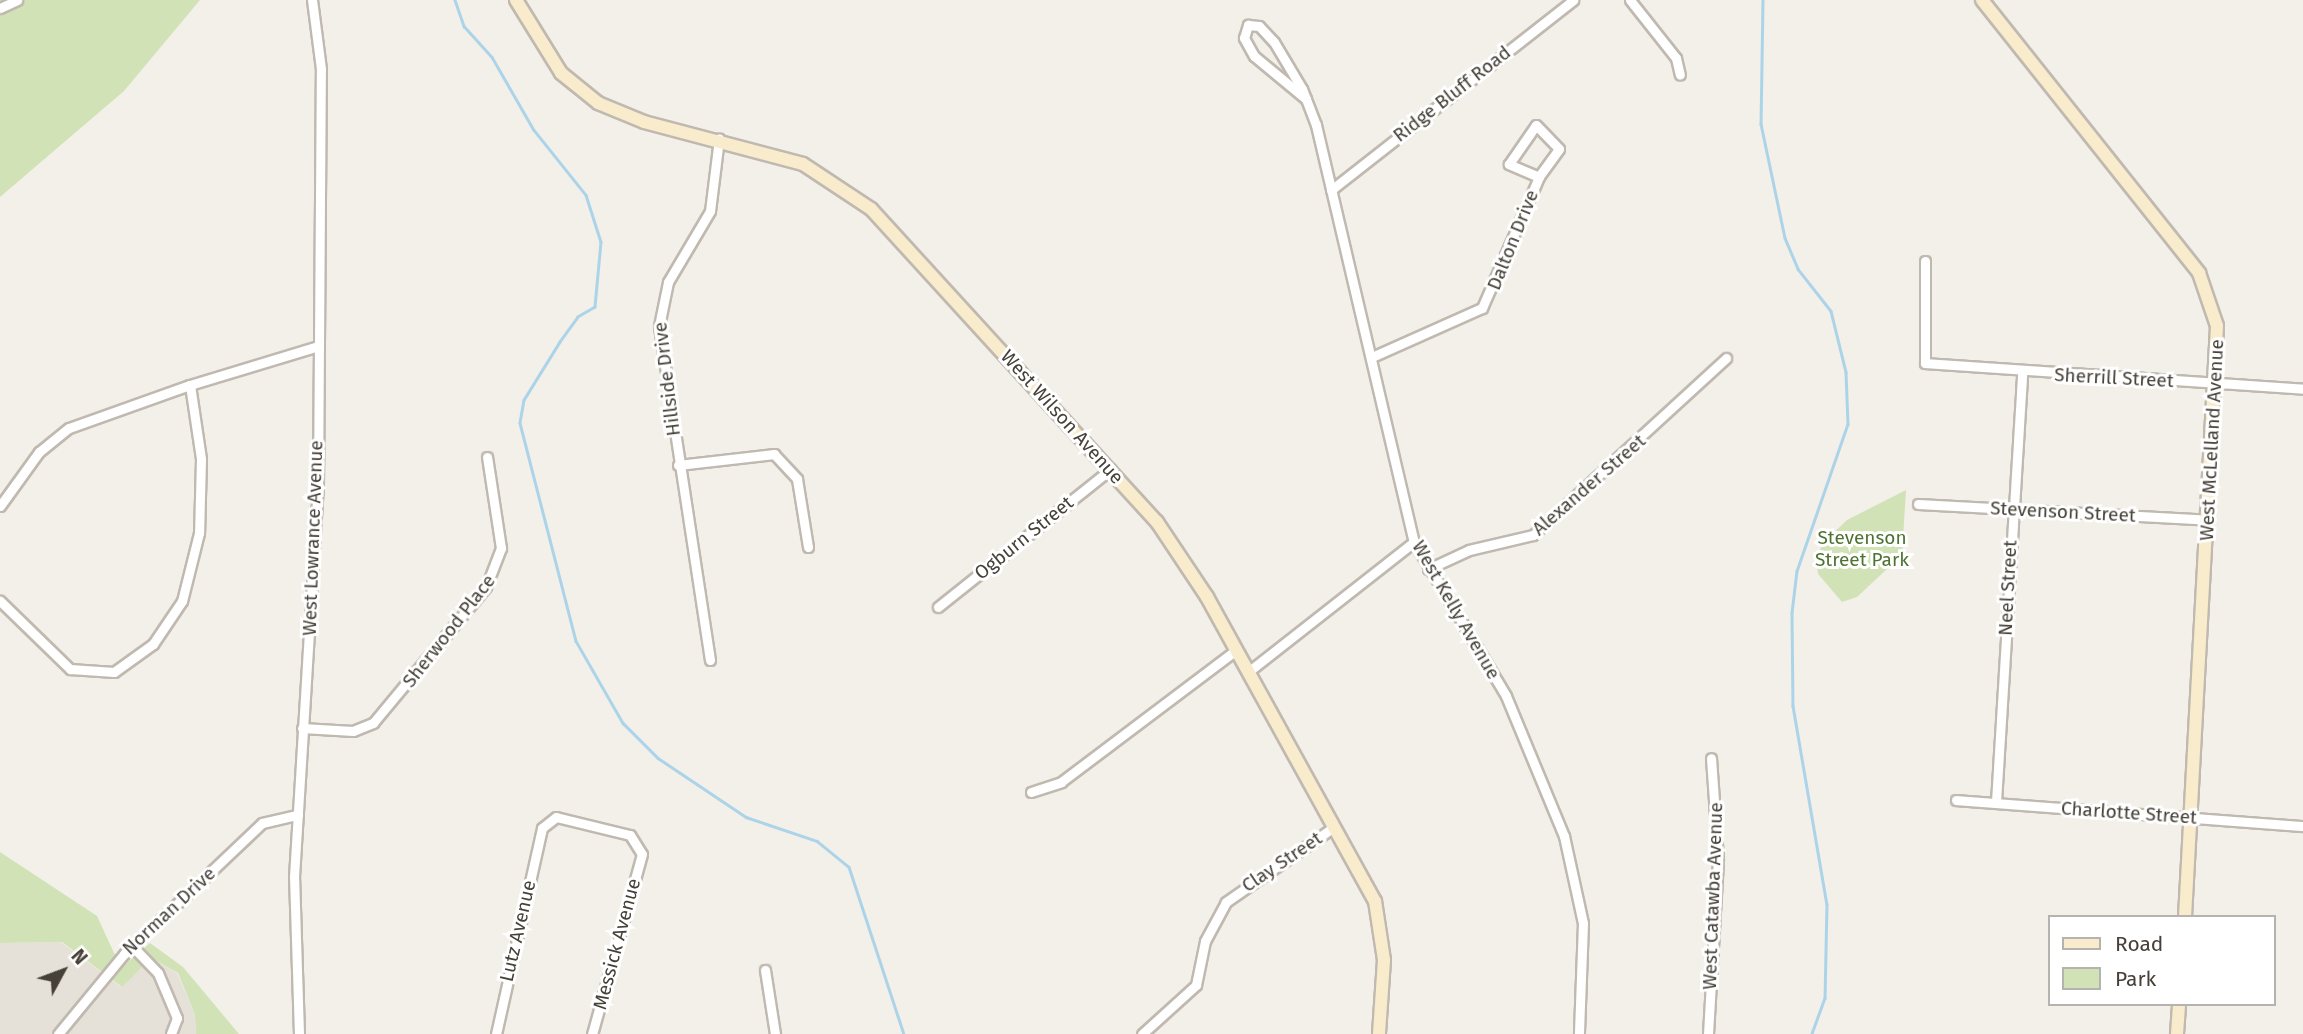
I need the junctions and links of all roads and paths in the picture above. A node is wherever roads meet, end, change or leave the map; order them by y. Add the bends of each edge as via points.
1 (17, 0) edge
2 (312, 0) edge
3 (516, 0) edge
4 (1573, 0) edge
5 (1630, 0) edge
6 (1982, 0) edge
7 (0, 8) edge
8 (1680, 75) dead end
9 (1306, 99) junction
10 (719, 139) junction
11 (1539, 177) junction
12 (1331, 190) junction
13 (1926, 261) dead end
14 (315, 348) junction
15 (1374, 356) junction
16 (1726, 358) dead end
17 (2022, 373) junction
18 (190, 384) junction
19 (2217, 384) junction
20 (2303, 389) edge
21 (487, 457) dead end
22 (678, 465) junction
23 (1111, 469) junction
24 (1918, 504) dead end
25 (0, 506) edge
26 (2012, 509) junction
27 (2209, 520) junction
28 (1414, 542) junction
29 (808, 547) dead end
30 (1428, 569) junction
31 (0, 601) edge
32 (938, 607) dead end
33 (1236, 650) junction
34 (710, 660) dead end
35 (1248, 672) junction
36 (302, 728) junction
37 (1711, 758) dead end
38 (1031, 792) dead end
39 (1956, 800) dead end
40 (1996, 802) junction
41 (298, 815) junction
42 (2192, 818) junction
43 (2303, 826) edge
44 (1334, 827) junction
45 (542, 828) joint
46 (2185, 915) edge
47 (132, 946) junction
48 (765, 970) dead end
49 (2179, 1006) edge
50 (58, 1034) edge
51 (171, 1034) edge
52 (299, 1034) edge
53 (496, 1034) edge
54 (592, 1034) edge
55 (775, 1034) edge
56 (1142, 1034) edge
57 (1379, 1034) edge
58 (1580, 1034) edge
59 (1708, 1034) edge
60 (2177, 1034) edge

1 - 7 street
2 - 14 street, West Lowrance Avenue via 321,69
3 - 10 street, West Wilson Avenue via 561,73 598,103 644,122
4 - 12 street, Ridge Bluff Road
5 - 8 street via 1676,58
6 - 19 street, West McLelland Avenue via 2199,273 2217,326
9 - 9 street, West Kelly Avenue via 1268,35 1248,25 1243,32 1254,56
9 - 12 street, West Kelly Avenue
10 - 22 street, Hillside Drive via 710,211 668,282 659,313
10 - 23 street, West Wilson Avenue via 803,164 871,209
11 - 11 street, Dalton Drive via 1509,164 1536,125 1559,149
11 - 15 street, Dalton Drive via 1482,309
12 - 15 street, West Kelly Avenue
13 - 17 street, Sherrill Street via 1925,363
14 - 18 street
14 - 36 street, West Lowrance Avenue via 318,510
15 - 28 street, West Kelly Avenue
16 - 30 street, Alexander Street via 1533,535 1469,550
17 - 19 street, Sherrill Street
17 - 26 street, Neel Street
18 - 25 street via 69,428 39,452
18 - 31 street via 201,459 199,533 182,601 153,644 114,672 70,669
19 - 20 street, Sherrill Street
19 - 27 street, West McLelland Avenue
21 - 36 street, Sherwood Place via 501,548 486,587 373,723 352,731
22 - 29 street, Hillside Drive via 774,454 797,479
22 - 34 street, Hillside Drive
23 - 32 street, Ogburn Street
23 - 33 street, West Wilson Avenue via 1186,562
24 - 26 street, Stevenson Street
26 - 27 street, Stevenson Street
26 - 40 street, Neel Street
27 - 42 street, West McLelland Avenue
28 - 30 street, West Kelly Avenue
28 - 35 street
30 - 58 street, West Kelly Avenue via 1506,696 1564,836 1583,923
33 - 35 street, West Wilson Avenue
33 - 38 street via 1061,782
35 - 44 street, West Wilson Avenue
36 - 41 street, West Lowrance Avenue
37 - 59 street, West Catawba Avenue via 1718,858
39 - 40 street, Charlotte Street
40 - 42 street, Charlotte Street
41 - 47 street, Norman Drive via 262,823
41 - 52 street, West Lowrance Avenue
42 - 43 street, Charlotte Street
42 - 46 street, West McLelland Avenue
44 - 56 street, Clay Street via 1226,902 1205,941 1196,985
44 - 57 street, West Wilson Avenue via 1375,901 1381,928
45 - 53 street, Lutz Avenue
45 - 54 street, Messick Avenue via 556,817 630,835 642,854
47 - 50 street, Norman Drive
47 - 51 street via 158,973 177,1018
48 - 55 street
49 - 60 street

